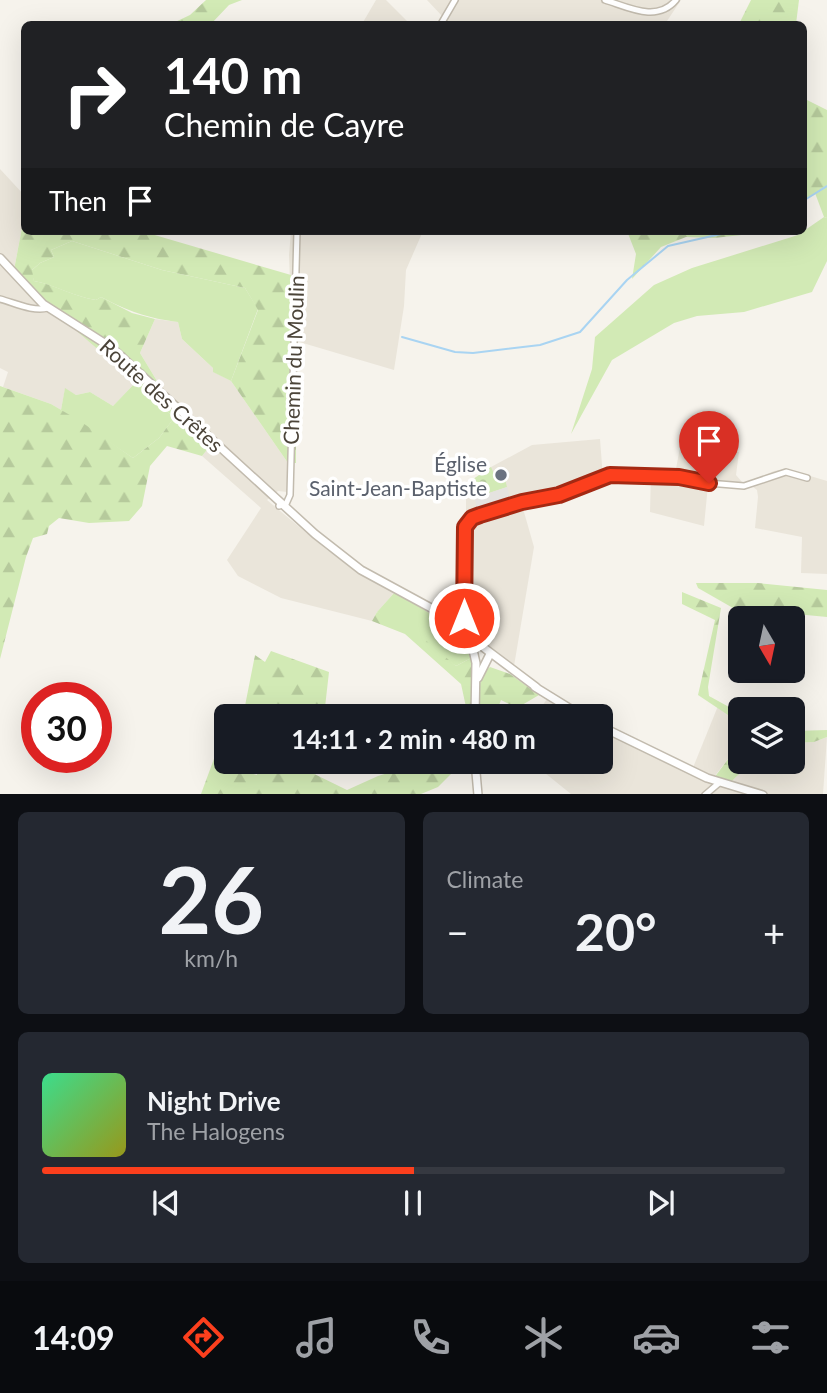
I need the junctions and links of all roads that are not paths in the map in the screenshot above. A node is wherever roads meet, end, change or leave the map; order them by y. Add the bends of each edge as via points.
1 (455, 0) edge
2 (605, 0) edge
3 (676, 0) edge
4 (443, 21) edge
5 (297, 235) edge
6 (0, 258) edge
7 (0, 299) edge
8 (48, 308) junction
9 (807, 478) dead end
10 (281, 504) junction
11 (458, 627) junction
12 (471, 641) junction
13 (489, 655) junction
14 (498, 664) junction
15 (480, 665) junction
16 (536, 687) junction
17 (475, 704) edge
18 (563, 704) edge
19 (613, 732) edge
20 (476, 774) edge
21 (719, 783) junction
22 (478, 794) edge
23 (705, 794) edge
24 (763, 794) edge

1 - 4 street
2 - 3 street via 653,13
5 - 10 street, Chemin du Moulin via 290,495
6 - 8 street, Route des Crêtes
7 - 8 street
8 - 10 street, Route des Crêtes via 112,348
9 - 11 street via 786,472 744,486 679,477 610,475 470,520 465,527 464,618
10 - 11 street, Route des Crêtes via 361,570
11 - 12 street, Route des Crêtes
11 - 13 street, Route des Crêtes
12 - 13 street, Route des Crêtes
12 - 15 street
13 - 14 street, Route des Crêtes
13 - 15 street
13 - 16 street, Route des Crêtes
14 - 15 street
14 - 16 street, Route des Crêtes
15 - 17 street
16 - 18 street, Route des Crêtes
19 - 21 street
20 - 22 street
21 - 23 street
21 - 24 street

